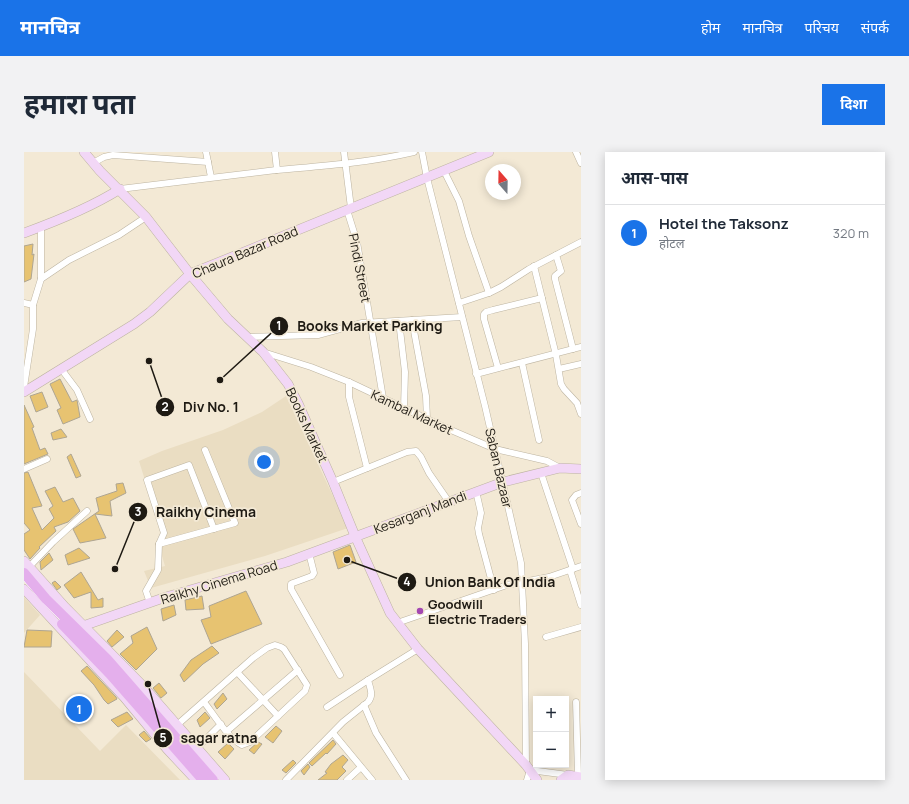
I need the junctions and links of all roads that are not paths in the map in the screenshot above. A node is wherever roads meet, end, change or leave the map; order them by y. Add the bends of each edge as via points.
1 (84, 152) edge
2 (206, 152) edge
3 (275, 152) edge
4 (344, 152) edge
5 (414, 152) edge
6 (422, 152) edge
7 (490, 152) edge
8 (576, 152) edge
9 (208, 162) junction
10 (93, 163) junction
11 (581, 163) edge
12 (346, 164) junction
13 (276, 170) junction
14 (444, 171) junction
15 (212, 177) junction
16 (427, 178) junction
17 (120, 189) junction
18 (349, 209) junction
19 (146, 217) junction
20 (42, 227) junction
21 (24, 233) edge
22 (581, 242) edge
23 (556, 255) junction
24 (534, 266) junction
25 (190, 274) junction
26 (41, 279) junction
27 (489, 294) junction
28 (542, 298) junction
29 (24, 303) edge
30 (459, 303) junction
31 (33, 305) junction
32 (462, 317) junction
33 (412, 320) junction
34 (399, 321) junction
35 (370, 322) junction
36 (248, 337) junction
37 (581, 347) edge
38 (573, 349) junction
39 (264, 352) junction
40 (556, 354) junction
41 (522, 363) junction
42 (581, 364) edge
43 (498, 368) junction
44 (559, 369) junction
45 (62, 370) junction
46 (476, 374) junction
47 (349, 382) junction
48 (24, 387) edge
49 (24, 392) edge
50 (382, 398) junction
51 (404, 408) junction
52 (581, 414) edge
53 (90, 419) dead end
54 (427, 419) junction
55 (539, 440) dead end
56 (494, 449) junction
57 (205, 450) dead end
58 (47, 459) dead end
59 (367, 468) junction
60 (560, 468) junction
61 (24, 469) edge
62 (581, 469) edge
63 (541, 473) junction
64 (333, 482) junction
65 (503, 482) junction
66 (481, 489) junction
67 (581, 493) edge
68 (449, 502) junction
69 (87, 511) dead end
70 (581, 524) edge
71 (214, 529) junction
72 (355, 536) junction
73 (159, 544) junction
74 (309, 553) junction
75 (581, 566) edge
76 (26, 567) edge
77 (572, 569) junction
78 (522, 581) junction
79 (24, 584) edge
80 (24, 589) edge
81 (494, 590) junction
82 (150, 603) junction
83 (581, 605) edge
84 (397, 623) junction
85 (83, 626) junction
86 (581, 626) edge
87 (546, 637) dead end
88 (418, 649) junction
89 (298, 670) junction
90 (237, 672) junction
91 (340, 675) dead end
92 (368, 680) junction
93 (263, 699) junction
94 (204, 702) junction
95 (576, 702) dead end
96 (364, 705) junction
97 (327, 707) dead end
98 (278, 716) junction
99 (221, 724) junction
100 (177, 725) junction
101 (227, 731) junction
102 (333, 733) junction
103 (197, 748) junction
104 (528, 767) junction
105 (360, 768) junction
106 (564, 777) edge
107 (580, 777) edge
108 (196, 780) edge
109 (203, 780) edge
110 (213, 780) edge
111 (225, 780) edge
112 (286, 780) edge
113 (347, 780) edge
114 (372, 780) edge
115 (406, 780) edge
116 (527, 780) edge
117 (537, 780) edge

1 - 10 street, Books Market
2 - 9 street
3 - 13 street
4 - 12 street, Pindi Street
5 - 12 street
6 - 16 street, Saban Bazaar
7 - 14 street, Chaura Bazar Road
8 - 11 street
9 - 10 street via 113,155
9 - 15 street
10 - 17 street, Books Market
12 - 13 street
12 - 18 street, Pindi Street
13 - 15 street
14 - 16 street, Chaura Bazar Road
14 - 27 street via 459,201
15 - 17 street
16 - 18 street, Chaura Bazar Road
16 - 30 street, Saban Bazaar
17 - 19 street, Books Market
17 - 20 street via 101,201
18 - 25 street, Chaura Bazar Road
18 - 35 street, Pindi Street
19 - 25 street, Books Market
19 - 26 street
20 - 21 street
20 - 26 street
22 - 23 street
23 - 24 street
23 - 38 street via 561,271 555,279
24 - 27 street
24 - 28 street
25 - 36 street, Books Market via 228,319
25 - 45 street, Chaura Bazar Road via 144,316
26 - 31 street
27 - 30 street
28 - 40 street
28 - 43 street via 484,314
29 - 31 street
30 - 32 street, Saban Bazaar
31 - 48 street via 33,328
32 - 33 street
32 - 46 street, Saban Bazaar
33 - 34 street
33 - 54 street via 426,396
34 - 35 street
34 - 51 street via 405,372
35 - 36 street via 318,335
35 - 50 street, Pindi Street
36 - 39 street, Books Market
37 - 38 street
38 - 40 street
39 - 47 street, Kambal Market
39 - 64 street, Books Market via 294,394
40 - 41 street
40 - 44 street
41 - 43 street
41 - 55 street
42 - 44 street
43 - 46 street
44 - 52 street via 562,387 574,398
45 - 49 street, Chaura Bazar Road
45 - 53 street via 78,390
46 - 56 street, Saban Bazaar
47 - 50 street, Kambal Market
47 - 59 street via 350,397
50 - 51 street, Kambal Market
51 - 54 street, Kambal Market
54 - 56 street, Kambal Market
56 - 60 street, Kambal Market via 547,460
56 - 65 street, Saban Bazaar
57 - 71 street via 235,523
58 - 61 street
59 - 64 street
59 - 68 street via 407,452 416,451
60 - 62 street, Kesarganj Mandi
60 - 63 street, Kesarganj Mandi
63 - 65 street, Kesarganj Mandi
63 - 77 street
64 - 72 street, Books Market
65 - 66 street, Kesarganj Mandi
65 - 78 street, Saban Bazaar via 521,563
66 - 68 street, Kesarganj Mandi
66 - 81 street via 482,513 478,534
67 - 70 street via 572,500
68 - 72 street, Kesarganj Mandi
69 - 76 street
71 - 73 street
71 - 73 street via 189,465 147,480 164,533
72 - 74 street, Raikhy Cinema Road
72 - 84 street, Books Market via 386,606
73 - 82 street via 158,570 146,591
74 - 82 street, Raikhy Cinema Road
74 - 91 street via 314,574 292,583 291,589
75 - 77 street
76 - 85 street
76 - 110 main road via 46,598 107,659
77 - 78 street
77 - 83 street
78 - 81 street
78 - 104 street, Saban Bazaar
79 - 109 main road via 110,674
80 - 108 street via 124,697
81 - 84 street
82 - 85 street, Raikhy Cinema Road
84 - 88 street, Books Market
85 - 100 street via 143,686
86 - 87 street
88 - 92 street
88 - 104 street, Books Market
89 - 90 street via 281,647 275,645 267,648
89 - 93 street
89 - 98 street via 307,688
90 - 93 street
90 - 94 street
92 - 96 street via 371,696
92 - 97 street
93 - 98 street
93 - 101 street
94 - 99 street
94 - 100 street
95 - 107 street
96 - 102 street
96 - 115 street via 376,733
98 - 101 street via 246,744 236,742
99 - 101 street
99 - 103 street
100 - 103 street
102 - 105 street
102 - 112 street
103 - 111 street
104 - 106 street
104 - 116 street, Saban Bazaar
104 - 117 street, Books Market
105 - 113 street
105 - 114 street
106 - 107 street

